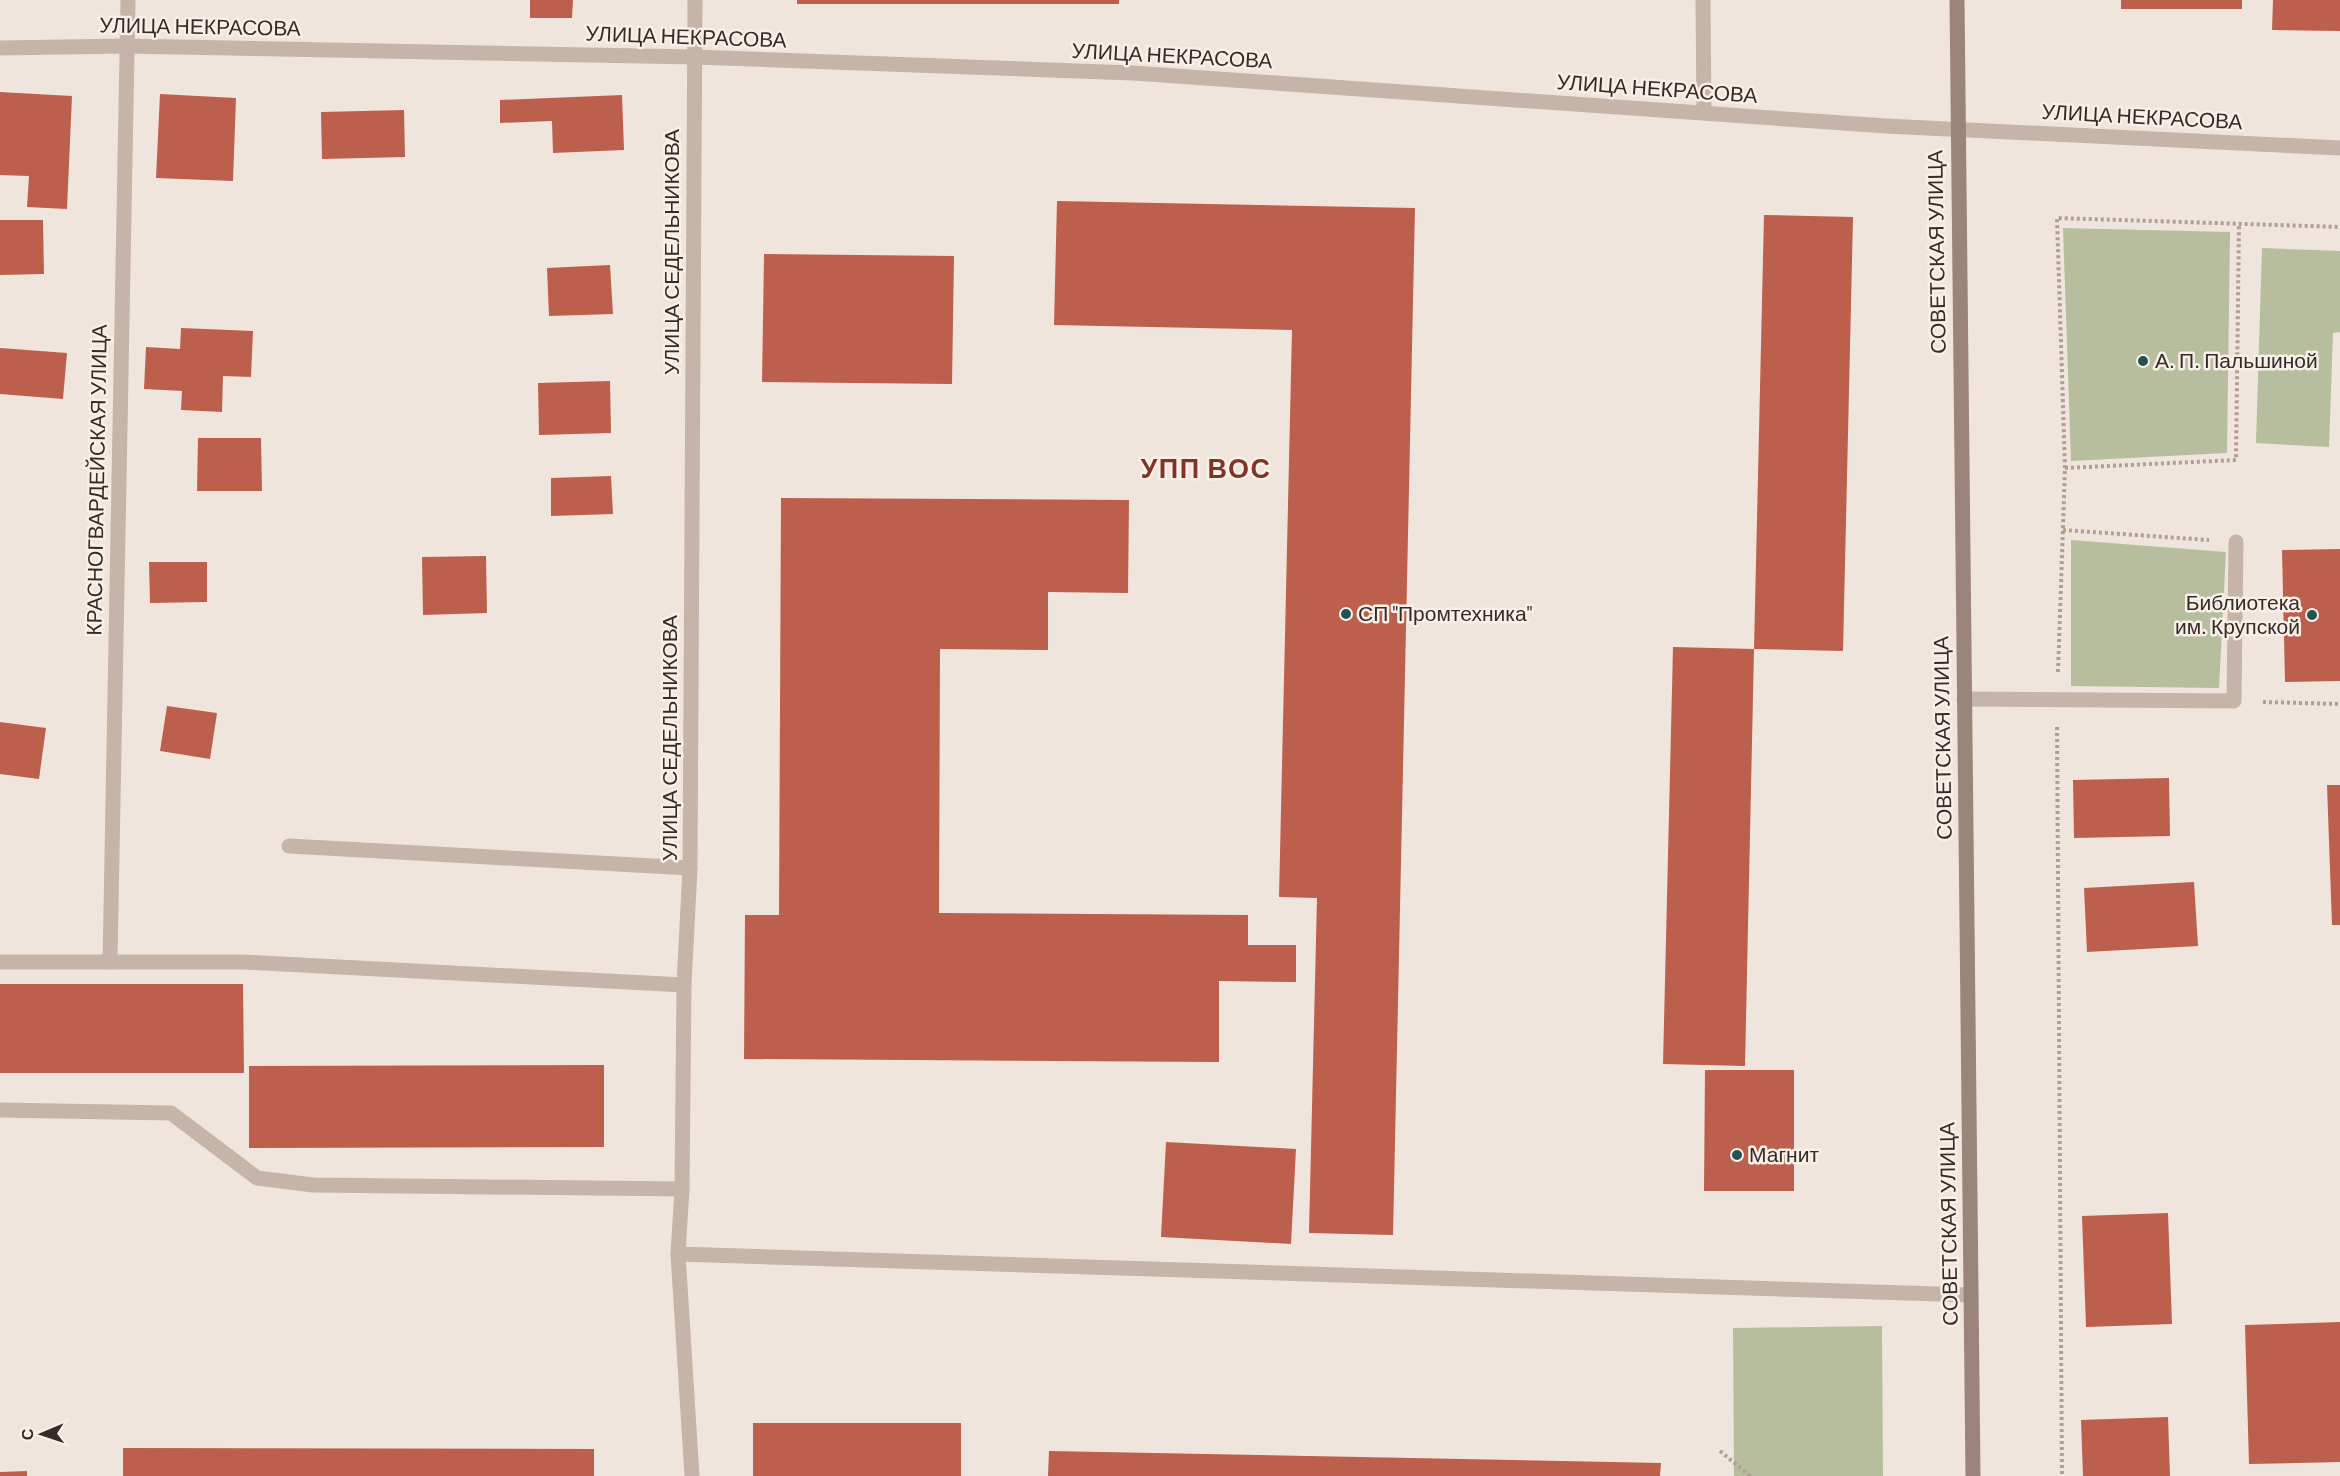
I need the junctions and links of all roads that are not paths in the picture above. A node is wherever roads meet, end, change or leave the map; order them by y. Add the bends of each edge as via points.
1 (128, 0) edge
2 (695, 0) edge
3 (1703, 0) edge
4 (1958, 0) edge
5 (125, 46) junction
6 (0, 48) edge
7 (694, 57) junction
8 (1704, 113) junction
9 (1957, 129) junction
10 (2340, 148) edge
11 (2236, 542) road end
12 (1964, 699) junction
13 (289, 846) dead end
14 (690, 868) junction
15 (0, 962) edge
16 (110, 962) junction
17 (684, 985) junction
18 (0, 1110) edge
19 (682, 1189) junction
20 (678, 1254) junction
21 (1971, 1295) junction
22 (692, 1476) edge
23 (1973, 1476) edge

1 - 5 street, КРАСНОГВАРДЕЙСКАЯ УЛИЦА
2 - 7 street, УЛИЦА СЕДЕЛЬНИКОВА
3 - 8 street
4 - 9 main road, СОВЕТСКАЯ УЛИЦА
5 - 6 street, УЛИЦА НЕКРАСОВА
5 - 7 street, УЛИЦА НЕКРАСОВА
5 - 16 street, КРАСНОГВАРДЕЙСКАЯ УЛИЦА
7 - 8 street, УЛИЦА НЕКРАСОВА via 1133,73
7 - 14 street, УЛИЦА СЕДЕЛЬНИКОВА
8 - 9 street, УЛИЦА НЕКРАСОВА
9 - 10 street, УЛИЦА НЕКРАСОВА
9 - 12 main road, СОВЕТСКАЯ УЛИЦА
11 - 12 street via 2234,701
12 - 21 main road, СОВЕТСКАЯ УЛИЦА
13 - 14 street
14 - 17 street, УЛИЦА СЕДЕЛЬНИКОВА
15 - 16 street
16 - 17 street via 243,962
17 - 19 street, УЛИЦА СЕДЕЛЬНИКОВА
18 - 19 street via 171,1113 257,1178 312,1185
19 - 20 street, УЛИЦА СЕДЕЛЬНИКОВА
20 - 21 street
20 - 22 street, УЛИЦА СЕДЕЛЬНИКОВА
21 - 23 main road, СОВЕТСКАЯ УЛИЦА

